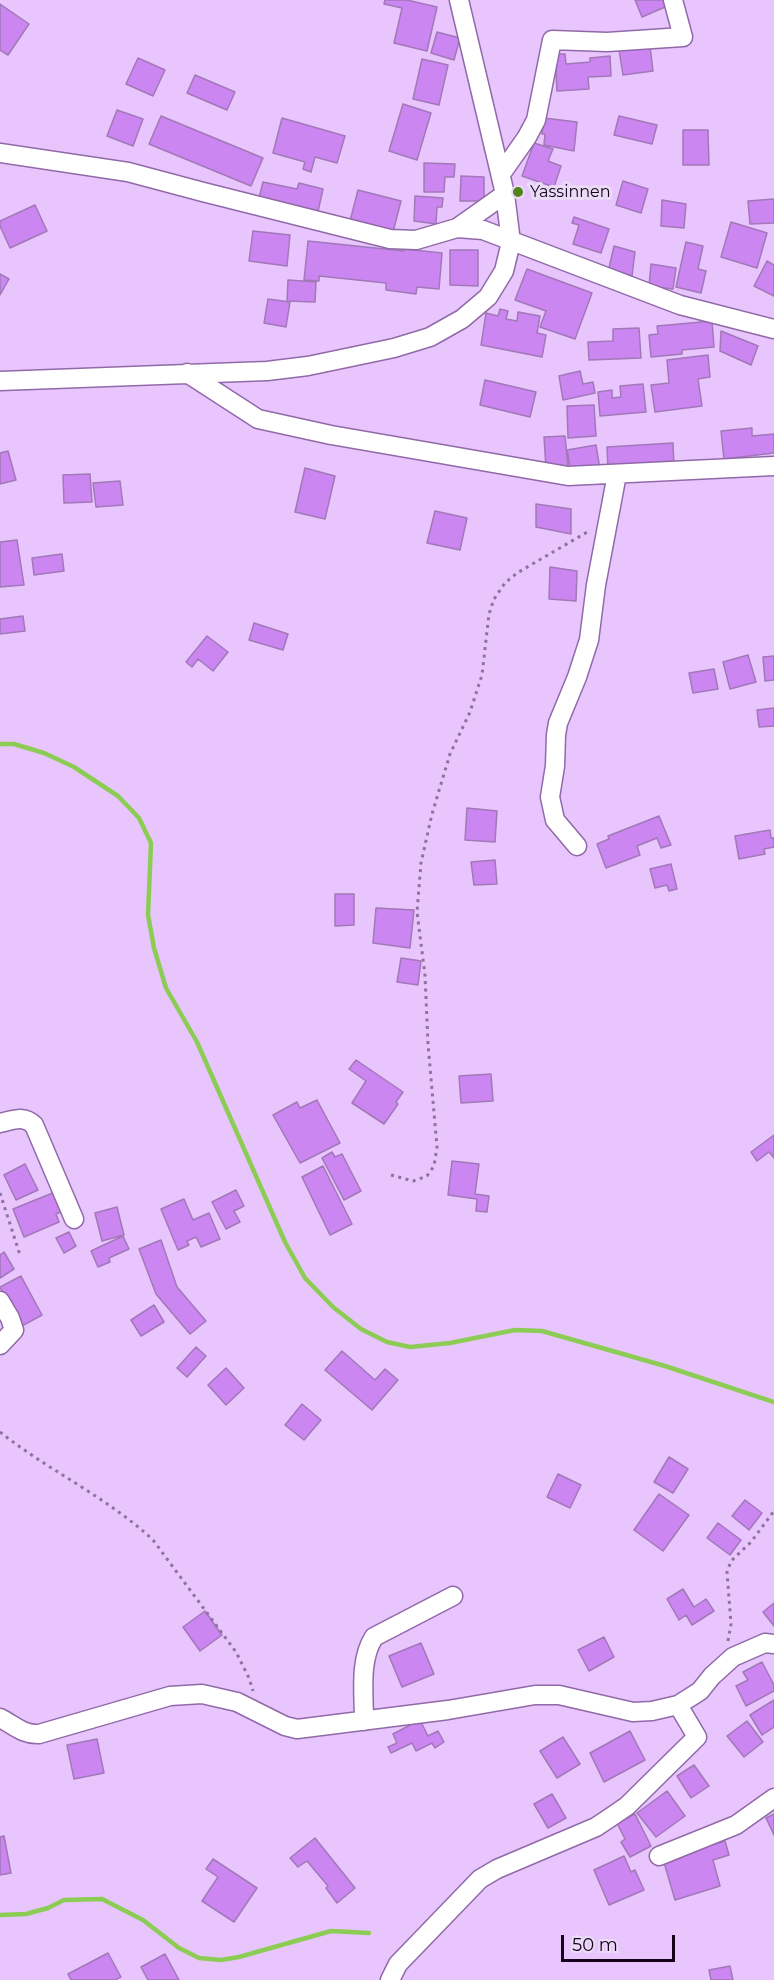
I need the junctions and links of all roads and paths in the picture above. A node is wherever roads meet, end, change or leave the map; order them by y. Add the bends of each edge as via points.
1 (459, 0) edge
2 (673, 0) edge
3 (0, 153) edge
4 (501, 174) junction
5 (506, 194) junction
6 (457, 228) junction
7 (511, 242) junction
8 (774, 329) edge
9 (188, 373) junction
10 (0, 381) edge
11 (774, 466) edge
12 (616, 474) junction
13 (608, 520) junction
14 (577, 846) dead end
15 (0, 1123) edge
16 (390, 1175) dead end
17 (0, 1193) edge
18 (74, 1220) dead end
19 (20, 1256) dead end
20 (0, 1301) edge
21 (0, 1345) edge
22 (0, 1432) edge
23 (774, 1510) edge
24 (453, 1596) dead end
25 (774, 1644) edge
26 (725, 1664) junction
27 (678, 1705) junction
28 (259, 1712) junction
29 (0, 1718) edge
30 (364, 1721) junction
31 (774, 1798) edge
32 (659, 1856) dead end
33 (390, 1980) edge

1 - 4 street
2 - 4 street via 683,37 607,42 552,40 536,120
3 - 6 street via 129,172 390,239 416,240
4 - 5 street
5 - 6 street
5 - 7 street
6 - 7 street via 483,230
7 - 8 street via 680,305
7 - 9 street via 504,271 488,297 462,319 430,337 308,366
9 - 10 street
9 - 12 street via 258,419 568,476
11 - 12 street
12 - 13 street
13 - 14 street via 589,640 558,723 550,797 555,820
13 - 16 path via 517,573 505,583 489,614 482,675 450,754 432,814 417,912 437,1147 434,1166 427,1176 413,1181
15 - 18 street via 18,1118 34,1125
17 - 19 path
20 - 21 street via 14,1330
22 - 28 path via 140,1527 153,1540 236,1652
23 - 26 path via 731,1560 727,1572 731,1624
24 - 30 street via 374,1637 364,1661
25 - 26 street via 765,1643
26 - 27 street via 700,1691
27 - 30 street via 633,1713 568,1697 535,1695
27 - 33 street via 697,1737 627,1806 596,1827 480,1879 398,1964
28 - 29 street via 202,1694 170,1696 39,1734 30,1735
28 - 30 street via 297,1729
31 - 32 street via 736,1825

